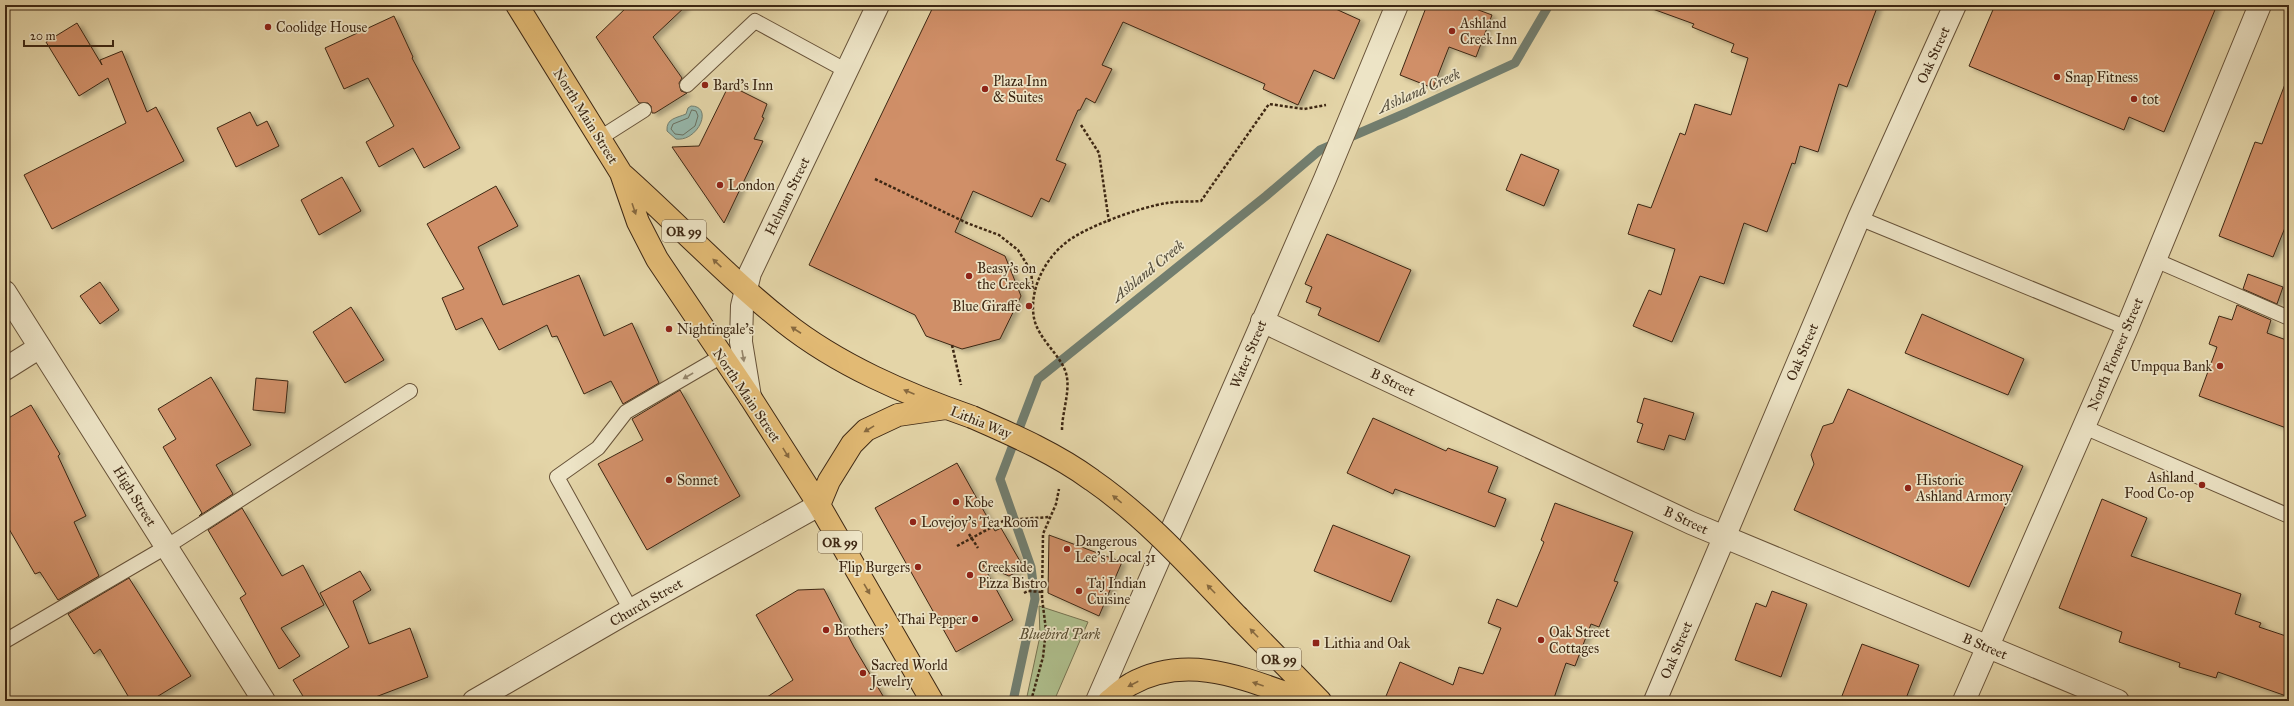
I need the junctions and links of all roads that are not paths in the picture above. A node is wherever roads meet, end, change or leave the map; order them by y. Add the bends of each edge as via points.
1 (517, 5) edge
2 (878, 5) edge
3 (1398, 5) edge
4 (1956, 5) edge
5 (2260, 5) edge
6 (847, 71) junction
7 (686, 85) dead end
8 (644, 110) dead end
9 (600, 138) junction
10 (621, 172) junction
11 (1859, 218) junction
12 (2155, 260) junction
13 (746, 290) junction
14 (5, 292) edge
15 (2289, 318) edge
16 (1262, 321) junction
17 (2127, 328) junction
18 (40, 347) junction
19 (722, 356) junction
20 (5, 369) edge
21 (410, 391) dead end
22 (750, 396) junction
23 (946, 408) junction
24 (2084, 427) junction
25 (819, 505) junction
26 (2289, 516) edge
27 (1723, 537) junction
28 (166, 547) junction
29 (631, 610) junction
30 (5, 641) edge
31 (1988, 648) junction
32 (926, 697) edge
33 (264, 701) edge
34 (474, 701) edge
35 (1096, 701) edge
36 (1109, 701) edge
37 (1308, 701) edge
38 (1320, 701) edge
39 (1655, 701) edge
40 (1964, 701) edge
41 (2118, 701) edge

1 - 9 main road, North Main Street / OR 99
2 - 6 street, Helman Street
3 - 16 street, Water Street
4 - 11 street, Oak Street
5 - 12 street, North Pioneer Street
6 - 7 lane via 755,21
6 - 13 street, Helman Street via 750,273
8 - 9 lane
9 - 10 main road, North Main Street / OR 99
13 -> 10 main road, Lithia Way / OR 99
10 -> 19 main road, North Main Street / OR 99 via 638,222 656,259
11 - 17 lane
11 - 27 street, Oak Street
12 - 15 lane
12 - 17 street, North Pioneer Street
13 -> 22 street, Helman Street via 742,306 741,342
23 -> 13 main road, Lithia Way / OR 99 via 883,381 829,352 785,323
14 - 18 street, High Street
16 - 27 street, B Street
16 - 35 street, Water Street
17 - 24 street, North Pioneer Street
18 - 20 street
18 - 28 street, High Street
19 - 22 main road, North Main Street / OR 99
19 -> 29 lane via 626,412 598,448 557,477
21 - 28 lane
22 -> 25 main road, North Main Street / OR 99
23 -> 25 main road via 898,415 866,430 852,444 829,481
38 -> 23 main road, Lithia Way / OR 99, bridge via 1176,552 1092,480 1044,450
24 - 26 lane
24 - 31 street, North Pioneer Street
25 - 29 street, Church Street
25 -> 32 main road, North Main Street / OR 99
27 - 31 street, B Street
27 - 39 street, Oak Street
28 - 30 lane
28 - 33 street, High Street
29 - 34 street, Church Street
31 - 40 street, North Pioneer Street
31 - 41 street, B Street
37 -> 36 main road via 1230,674 1198,668 1163,673 1131,684

